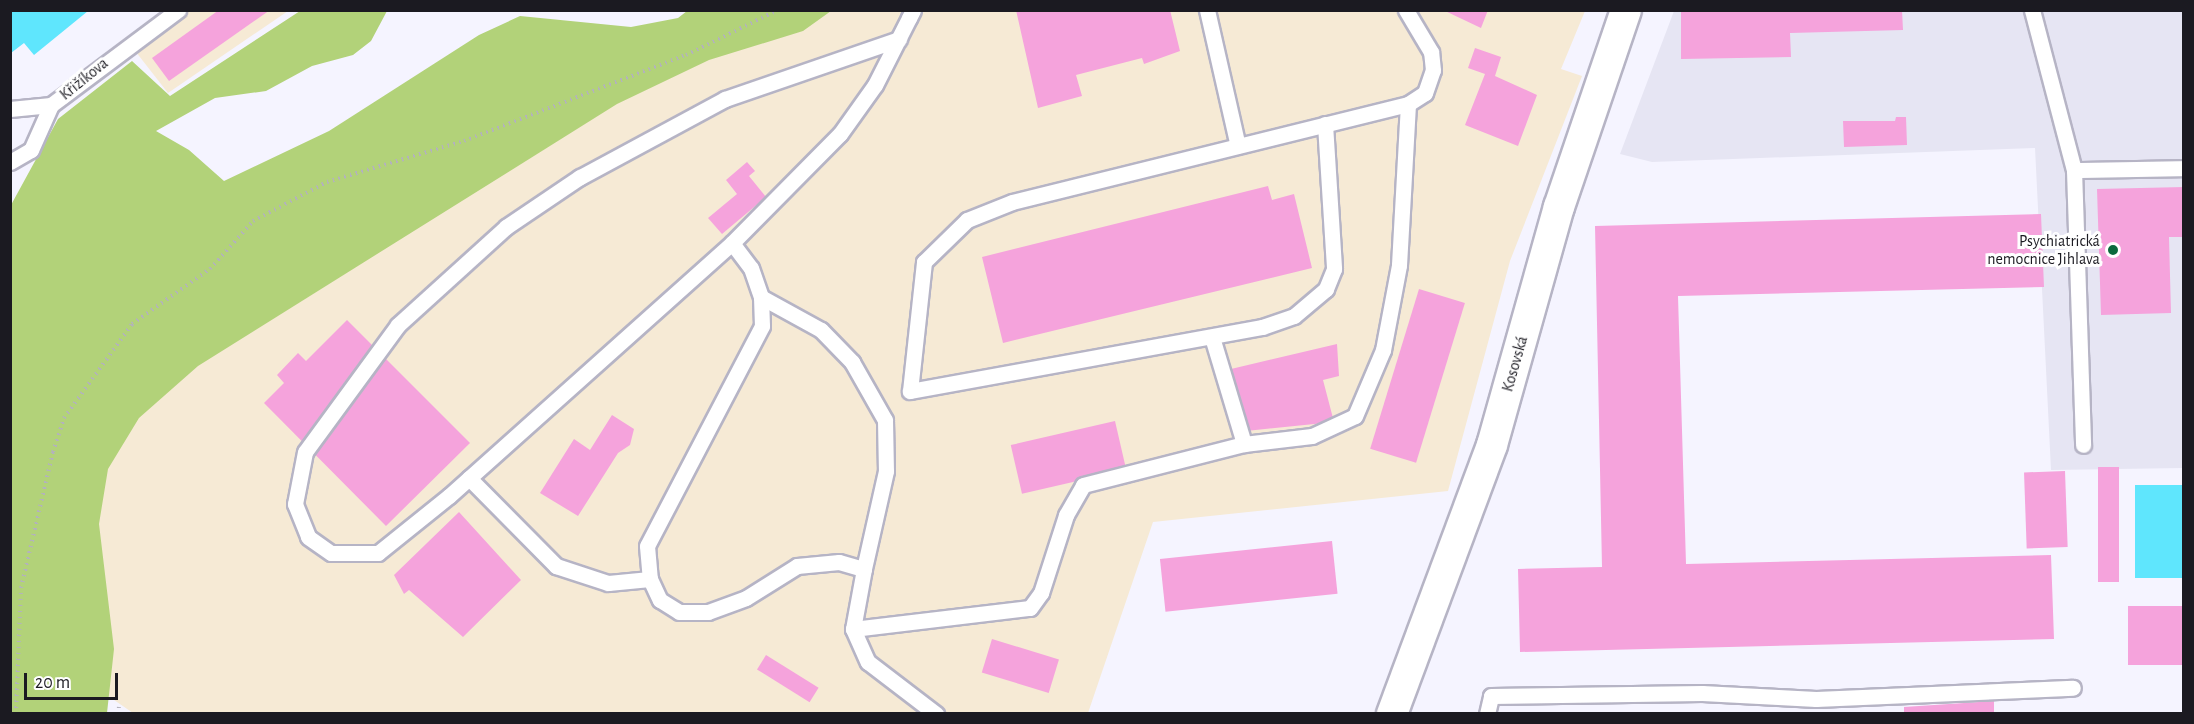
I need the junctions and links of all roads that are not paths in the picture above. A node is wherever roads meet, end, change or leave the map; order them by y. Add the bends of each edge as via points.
1 (178, 10) edge
2 (913, 10) edge
3 (1207, 10) edge
4 (1406, 10) edge
5 (1626, 10) edge
6 (2032, 10) edge
7 (899, 39) junction
8 (1408, 104) junction
9 (51, 105) junction
10 (10, 109) edge
11 (1325, 124) junction
12 (1238, 146) junction
13 (10, 162) edge
14 (2184, 168) edge
15 (2074, 170) junction
16 (732, 243) junction
17 (761, 297) junction
18 (1212, 336) junction
19 (1244, 444) junction
20 (2083, 445) dead end
21 (468, 478) junction
22 (864, 569) junction
23 (650, 579) junction
24 (853, 629) junction
25 (2073, 688) dead end
26 (936, 714) edge
27 (1392, 714) edge
28 (1487, 714) edge

1 - 9 lane, Křižíkova
2 - 7 lane
3 - 12 lane
4 - 8 lane via 1431,52 1433,70 1425,93
5 - 27 street, Kosovská via 1559,207 1492,445
6 - 15 lane
7 - 16 lane via 840,134
7 - 21 lane via 725,99 580,177 506,227 398,325 305,452 295,504 308,537 331,554 378,553
8 - 11 lane
8 - 19 lane via 1399,264 1383,350 1369,389 1355,416 1341,426 1312,436
9 - 10 lane
9 - 13 lane, Křižíkova via 31,150
11 - 12 lane
11 - 18 lane via 1334,269 1326,289 1294,316
12 - 18 lane via 1012,202 967,220 924,262 910,391
14 - 15 lane
15 - 20 lane
16 - 17 lane via 751,268
16 - 21 lane
17 - 22 lane via 821,330 852,362 885,420 886,471
17 - 23 lane via 762,326 753,347 647,546
18 - 19 lane
19 - 24 lane via 1083,485 1066,515 1041,593 1030,608
21 - 23 lane via 556,566 608,583
22 - 23 lane via 838,562 797,566 746,597 708,612 679,612 660,600
22 - 24 lane
24 - 26 lane via 868,662
25 - 28 lane via 1816,699 1702,693 1491,696

